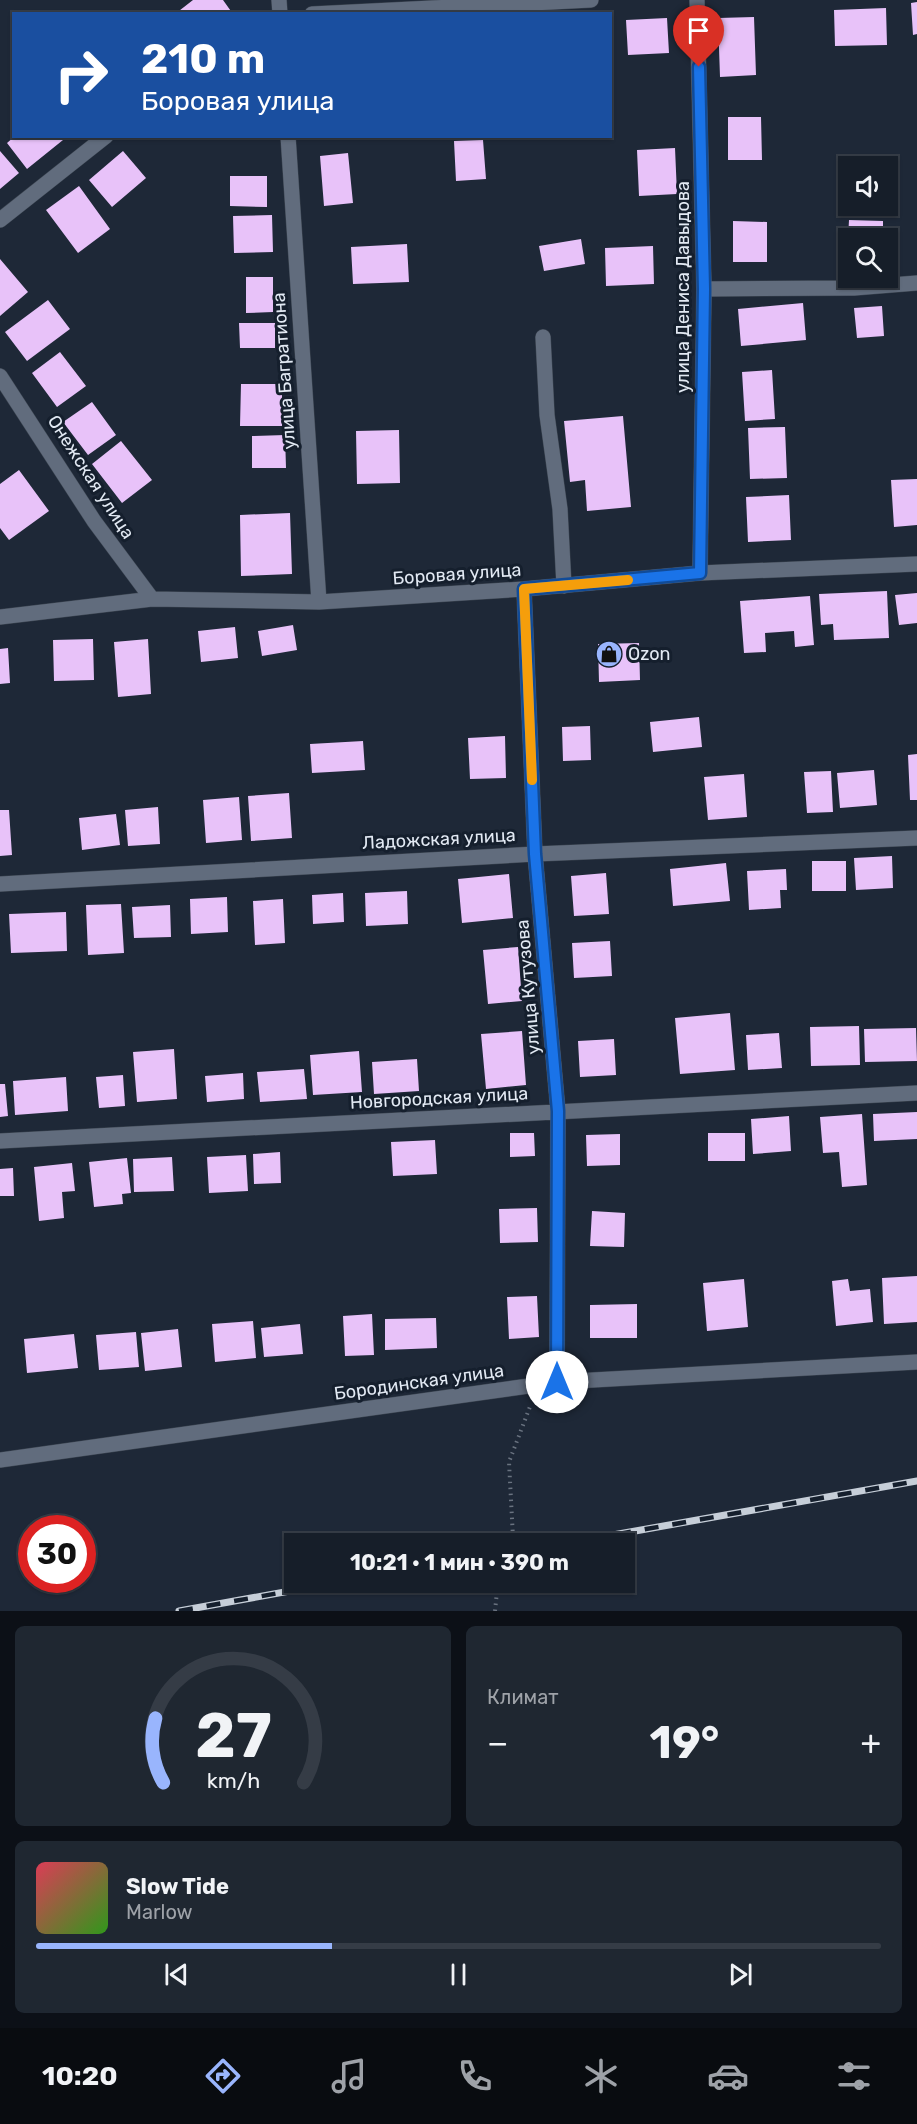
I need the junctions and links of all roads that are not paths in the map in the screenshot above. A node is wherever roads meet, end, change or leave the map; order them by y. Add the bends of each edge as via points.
1 (591, 0) edge
2 (697, 0) edge
3 (352, 12) edge
4 (103, 138) edge
5 (288, 138) edge
6 (0, 220) edge
7 (917, 283) edge
8 (704, 289) junction
9 (543, 337) dead end
10 (0, 376) edge
11 (917, 564) edge
12 (700, 573) junction
13 (564, 586) junction
14 (524, 589) junction
15 (152, 599) junction
16 (320, 602) junction
17 (0, 617) edge
18 (917, 838) edge
19 (535, 854) junction
20 (0, 884) edge
21 (917, 1094) edge
22 (558, 1111) junction
23 (0, 1141) edge
24 (917, 1362) edge
25 (557, 1382) junction
26 (0, 1460) edge

1 - 3 street
2 - 8 street, улица Дениса Давыдова
4 - 6 street
5 - 16 street, улица Багратиона
7 - 8 street via 854,288
8 - 12 street, улица Дениса Давыдова
9 - 13 street
10 - 15 street, Онежская улица via 94,521
11 - 12 street, Боровая улица
12 - 13 street, Боровая улица
13 - 14 street, Боровая улица
14 - 16 street, Боровая улица
14 - 19 street, улица Кутузова
15 - 16 street, Боровая улица
15 - 17 street, Боровая улица
18 - 19 street, Ладожская улица
19 - 20 street, Ладожская улица
19 - 22 street, улица Кутузова
21 - 22 street, Новгородская улица
22 - 23 street, Новгородская улица
22 - 25 street, улица Кутузова
24 - 25 street, Бородинская улица
25 - 26 street, Бородинская улица

